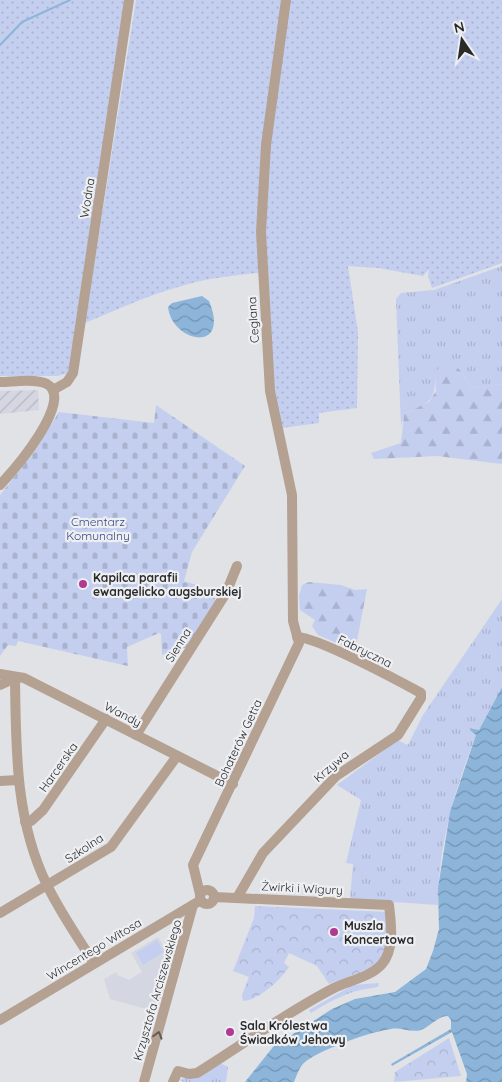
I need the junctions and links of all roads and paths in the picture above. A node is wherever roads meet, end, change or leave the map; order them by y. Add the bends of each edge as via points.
1 (129, 0) edge
2 (286, 0) edge
3 (0, 382) edge
4 (53, 390) junction
5 (0, 485) edge
6 (237, 566) dead end
7 (297, 637) junction
8 (0, 674) edge
9 (15, 678) junction
10 (0, 685) edge
11 (421, 693) joint
12 (106, 719) junction
13 (136, 735) junction
14 (177, 756) junction
15 (18, 780) junction
16 (0, 781) edge
17 (233, 784) junction
18 (25, 822) junction
19 (47, 885) junction
20 (204, 897) junction
21 (237, 898) junction
22 (0, 913) edge
23 (94, 963) junction
24 (0, 1020) edge
25 (144, 1082) edge
26 (173, 1082) edge

1 - 4 street, Wodna via 73,374
2 - 7 street, Ceglana via 266,154 261,241 270,391 292,495 293,621
3 - 4 street via 40,382
4 - 5 street via 55,404 48,418
6 - 13 street, Sienna via 226,593
7 - 11 street, Fabryczna via 309,638
7 - 17 street, Bohaterów Getta via 298,648
8 - 9 street, Wandy
9 - 10 street
9 - 12 street, Wandy via 24,678
9 - 15 street
11 - 21 street, Krzywa via 398,734 336,776 256,863
12 - 13 street, Wandy
12 - 18 street, Harcerska via 43,810
13 - 14 street, Wandy
14 - 17 street, Wandy
14 - 19 street, Szkolna via 111,847
15 - 16 street
15 - 18 street
17 - 20 street, Bohaterów Getta via 193,870
18 - 19 street
19 - 22 street, Szkolna
19 - 23 street
20 - 21 street, Żwirki i Wigury
20 - 23 street, Wincentego Witosa
25 -> 20 street, Krzysztofa Arciszewskiego
21 - 26 street, Żwirki i Wigury via 389,905 391,936 383,963 333,988 197,1073 178,1071
23 - 24 street, Wincentego Witosa

